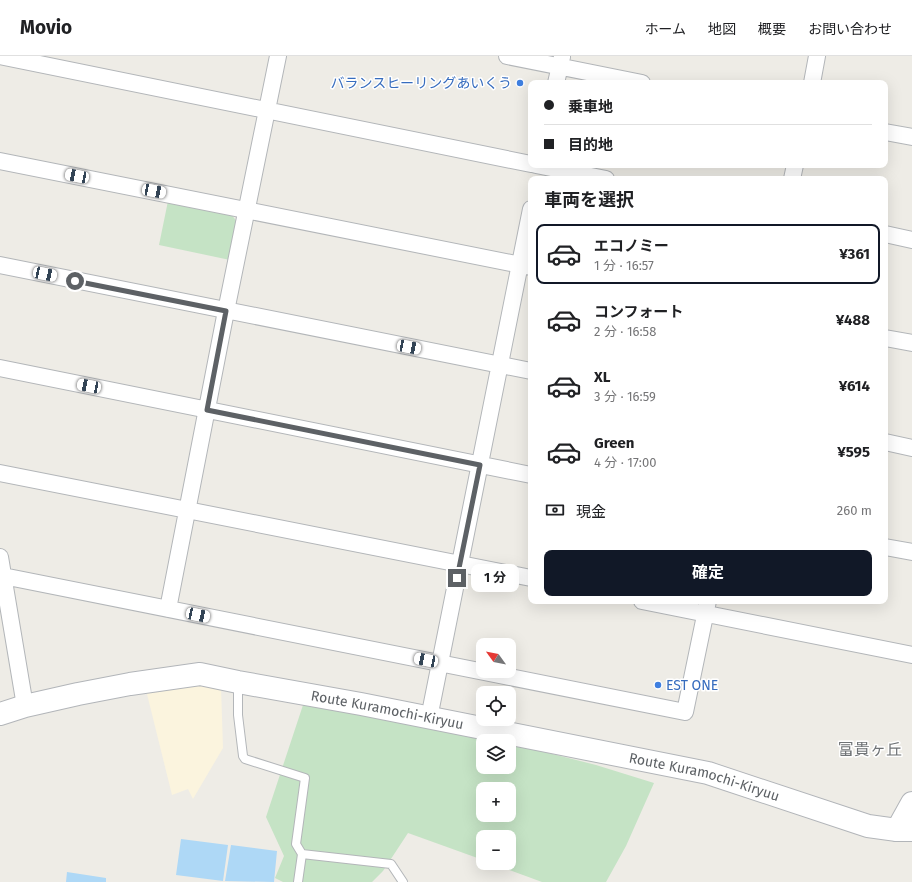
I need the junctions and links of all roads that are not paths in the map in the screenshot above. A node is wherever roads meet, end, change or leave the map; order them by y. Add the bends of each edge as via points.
1 (0, 56) edge
2 (278, 56) edge
3 (507, 56) edge
4 (817, 56) edge
5 (561, 61) edge
6 (557, 80) edge
7 (631, 80) edge
8 (813, 80) edge
9 (267, 111) junction
10 (888, 133) edge
11 (912, 138) edge
12 (0, 160) edge
13 (528, 166) edge
14 (537, 168) edge
15 (587, 176) edge
16 (247, 210) junction
17 (888, 235) edge
18 (528, 238) edge
19 (912, 240) edge
20 (0, 265) edge
21 (525, 266) edge
22 (226, 311) junction
23 (888, 339) edge
24 (912, 343) edge
25 (500, 365) junction
26 (0, 368) edge
27 (528, 370) edge
28 (207, 410) junction
29 (888, 443) edge
30 (912, 448) edge
31 (480, 465) junction
32 (0, 473) edge
33 (528, 474) edge
34 (187, 510) junction
35 (888, 548) edge
36 (912, 552) edge
37 (0, 557) edge
38 (460, 564) junction
39 (3, 576) junction
40 (528, 577) edge
41 (674, 604) edge
42 (707, 607) edge
43 (168, 609) junction
44 (912, 655) edge
45 (441, 664) junction
46 (238, 682) junction
47 (25, 706) junction
48 (0, 714) edge
49 (429, 718) junction
50 (912, 803) edge
51 (905, 830) edge
52 (302, 854) junction
53 (298, 882) edge
54 (403, 882) edge

1 - 9 street
2 - 9 street
3 - 5 street
4 - 8 street
5 - 6 street
5 - 7 street
9 - 13 street
9 - 16 street
10 - 11 street
12 - 16 street
14 - 15 street
16 - 21 street
16 - 22 street
17 - 19 street
18 - 21 street
20 - 22 street
21 - 25 street
22 - 25 street
22 - 28 street
23 - 24 street
25 - 27 street
25 - 31 street
26 - 28 street
28 - 31 street
28 - 34 street
29 - 30 street
31 - 33 street
31 - 38 street
32 - 34 street
34 - 38 street
34 - 43 street
35 - 36 street
37 - 39 street
38 - 40 street
38 - 45 street
39 - 43 street
39 - 47 street
41 - 42 street
42 - 44 street
42 - 45 street via 685,712
43 - 45 street
45 - 49 street
46 - 47 main road, Route Kuramochi-Kiryuu via 200,674 130,684
46 - 49 main road, Route Kuramochi-Kiryuu
46 - 52 lane via 238,715 245,759 305,778 296,844
47 - 48 main road, Route Kuramochi-Kiryuu
49 - 51 main road, Route Kuramochi-Kiryuu via 708,774 868,826
50 - 51 main road
52 - 53 lane
52 - 54 lane via 391,864

